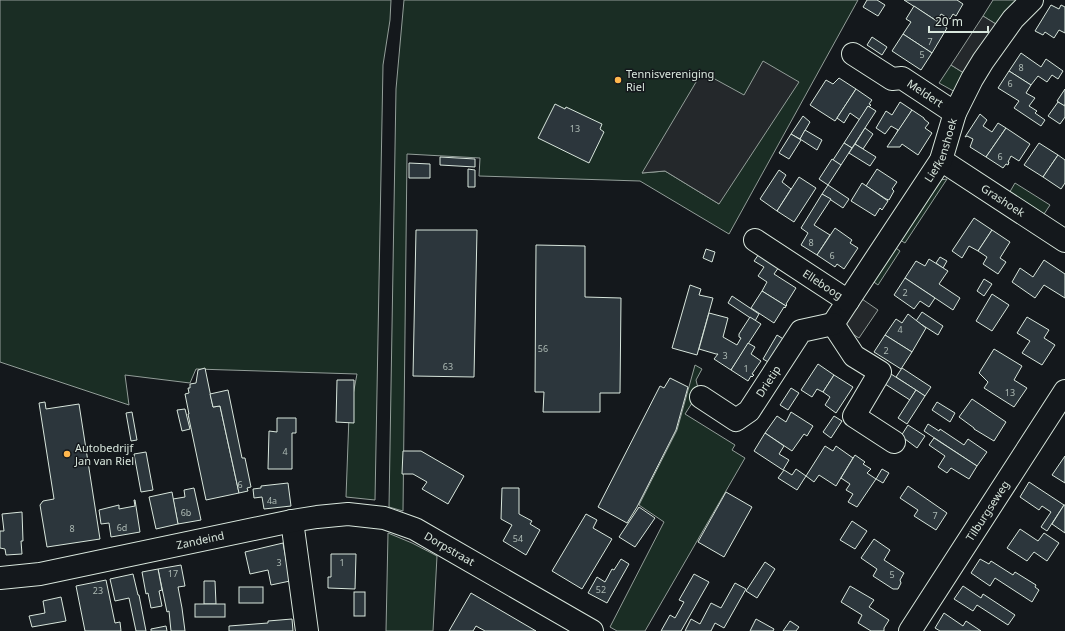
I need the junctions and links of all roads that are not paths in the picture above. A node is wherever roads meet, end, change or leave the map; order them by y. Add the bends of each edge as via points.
1 (1030, 1) edge
2 (853, 54) dead end
3 (955, 113) junction
4 (941, 160) junction
5 (755, 240) dead end
6 (1065, 241) edge
7 (848, 301) junction
8 (833, 324) junction
9 (1065, 391) edge
10 (701, 397) dead end
11 (894, 442) dead end
12 (292, 521) junction
13 (0, 578) edge
14 (307, 631) edge
15 (592, 631) edge
16 (910, 631) edge

1 - 3 street, Liefkenshoek via 1013,19 983,61
2 - 3 street, Meldert via 892,79 902,78
3 - 4 street, Liefkenshoek
4 - 6 street, Grashoek
4 - 7 street, Liefkenshoek
5 - 7 street, Elleboog
7 - 8 street, Elleboog
8 - 10 street, Drietip via 802,331 749,411 736,420
8 - 11 street via 854,356 880,372 854,416
9 - 16 street, Tilburgseweg
12 - 13 street, Zandeind via 40,574
12 - 14 street
12 - 15 street, Dorpstraat via 348,514 397,522 415,529

